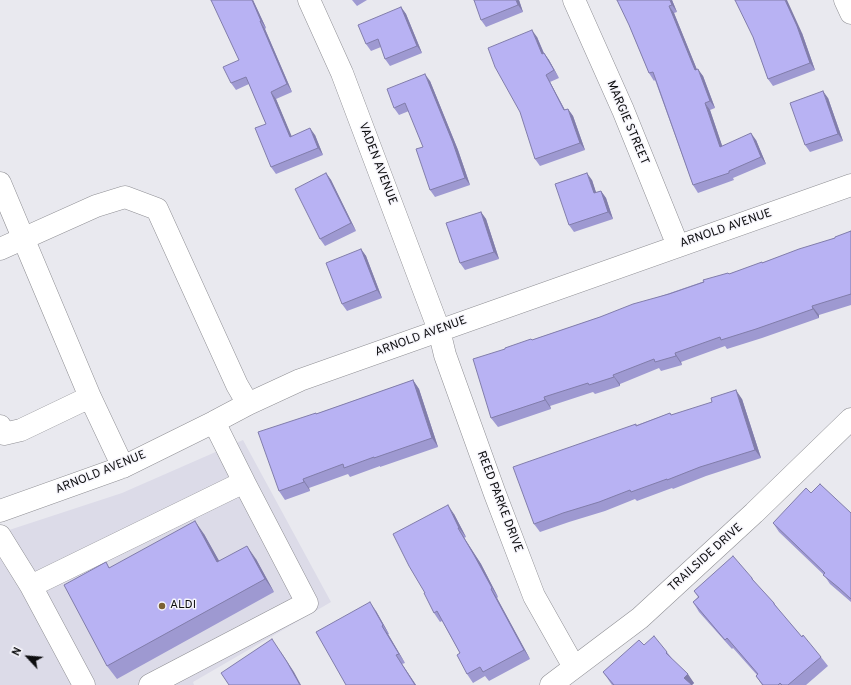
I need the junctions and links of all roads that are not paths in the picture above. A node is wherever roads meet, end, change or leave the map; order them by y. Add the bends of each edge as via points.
1 (309, 0) edge
2 (574, 0) edge
3 (845, 0) edge
4 (851, 13) edge
5 (0, 182) edge
6 (851, 185) edge
7 (24, 239) junction
8 (678, 246) junction
9 (0, 250) edge
10 (439, 330) junction
11 (90, 397) junction
12 (248, 404) junction
13 (851, 419) edge
14 (214, 422) junction
15 (0, 426) edge
16 (123, 467) junction
17 (244, 482) junction
18 (0, 511) edge
19 (0, 536) edge
20 (31, 586) junction
21 (574, 667) junction
22 (84, 685) edge
23 (150, 685) edge
24 (550, 685) edge

1 - 10 street, VADEN AVENUE via 342,73
2 - 8 street, MARGIE STREET via 623,110
3 - 4 street
5 - 7 street
6 - 8 street, ARNOLD AVENUE
7 - 9 street
7 - 11 street
7 - 12 street via 96,206 126,197 157,210
8 - 10 street, ARNOLD AVENUE
10 - 12 street, ARNOLD AVENUE via 300,380
10 - 21 street, REED PARKE DRIVE via 447,362 534,596
11 - 15 street via 21,430 4,434
11 - 16 street
12 - 14 street, ARNOLD AVENUE
13 - 21 street, TRAILSIDE DRIVE via 640,618
14 - 16 street, ARNOLD AVENUE
14 - 17 street
16 - 18 street, ARNOLD AVENUE
17 - 20 street
17 - 23 street via 307,603
19 - 20 street
20 - 22 street
21 - 24 street, TRAILSIDE DRIVE

